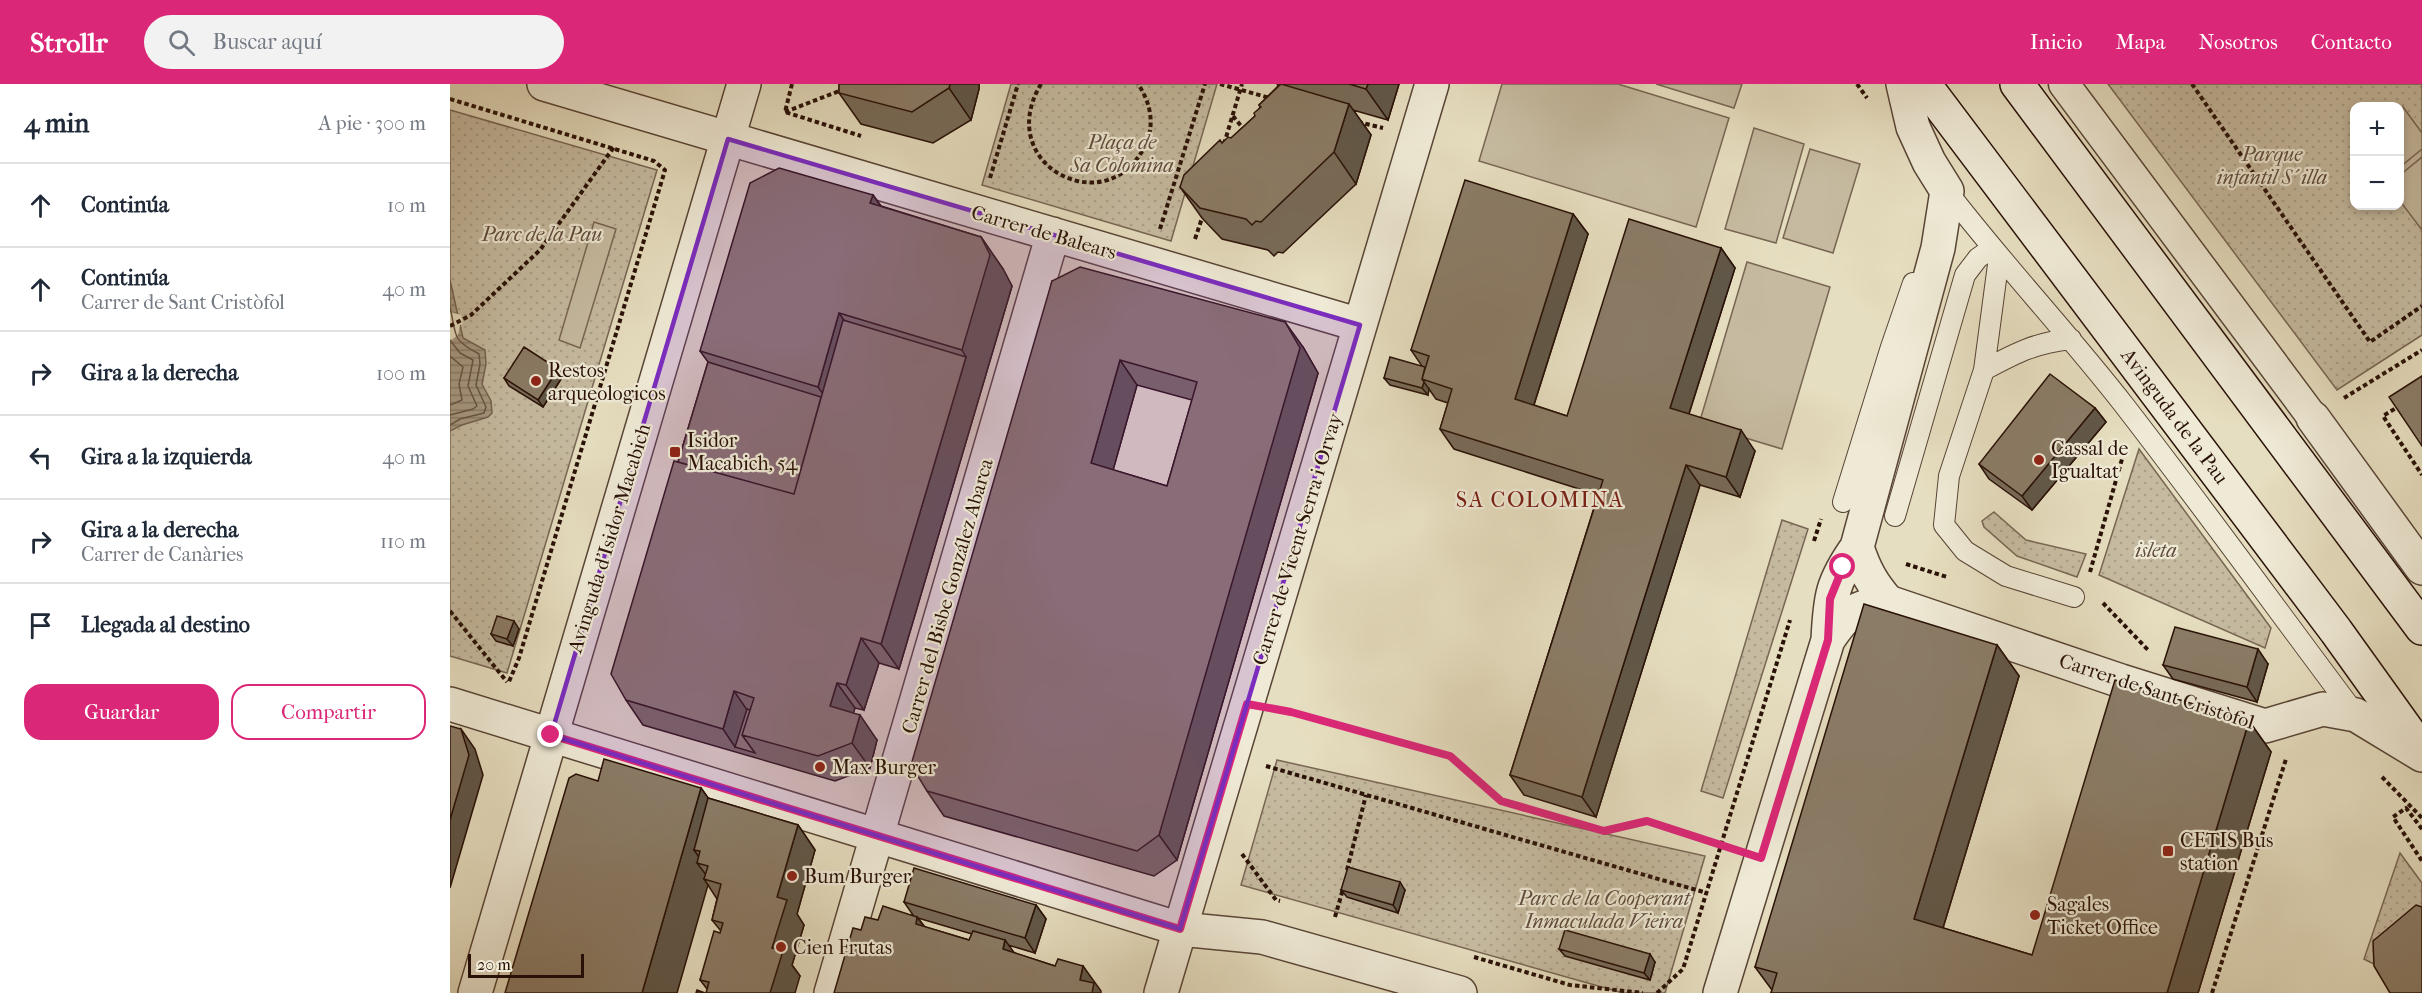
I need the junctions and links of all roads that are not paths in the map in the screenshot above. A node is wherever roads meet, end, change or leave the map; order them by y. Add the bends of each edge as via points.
1 (544, 84) edge
2 (744, 84) edge
3 (1432, 84) edge
4 (1904, 84) edge
5 (1924, 84) edge
6 (2017, 84) edge
7 (2064, 84) edge
8 (728, 139) junction
9 (1947, 190) junction
10 (1053, 234) junction
11 (1995, 253) junction
12 (1360, 325) junction
13 (2071, 339) junction
14 (1984, 370) junction
15 (2313, 418) joint
16 (1843, 502) dead end
17 (1895, 516) dead end
18 (1857, 547) junction
19 (2422, 568) edge
20 (2074, 597) dead end
21 (1888, 602) junction
22 (2422, 628) edge
23 (1828, 640) junction
24 (450, 704) edge
25 (2356, 715) junction
26 (551, 735) junction
27 (2422, 753) edge
28 (877, 836) junction
29 (1180, 929) junction
30 (475, 993) edge
31 (831, 993) edge
32 (1161, 993) edge
33 (1460, 993) edge
34 (1720, 993) edge

1 - 8 street, Carrer de Balears
2 - 8 street, Avinguda d'Isidor Macabich
3 - 12 street, Carrer de Vicent Serra i Orvay
4 - 9 street via 1913,127
5 - 27 street, Avinguda de la Pau
6 - 22 street
7 - 15 street
8 - 10 street, Carrer de Balears
8 - 26 street, Avinguda d'Isidor Macabich
9 - 11 lane
9 - 16 lane via 1891,346
9 - 18 street via 1938,248
10 - 12 street, Carrer de Balears
10 - 28 street, Carrer del Bisbe González Abarca
11 - 13 lane
11 - 14 lane
11 - 17 lane via 1978,258 1965,274
12 - 29 street, Carrer de Vicent Serra i Orvay
13 - 14 lane via 2044,342
13 - 25 lane
14 - 20 lane via 1949,476 1944,525 1965,551 2006,576
15 - 19 street
18 - 21 street via 1863,568
18 - 23 street via 1843,567 1830,599
21 - 23 street via 1863,606 1843,617
21 - 25 street, Carrer de Sant Cristòfol via 2265,726 2323,709
23 - 34 street
24 - 26 street
25 - 27 street, Carrer de Sant Cristòfol
26 - 28 street
26 - 30 street, Avinguda d'Isidor Macabich
28 - 29 street
28 - 31 street, Carrer del Bisbe González Abarca
29 - 32 street, Carrer de Vicent Serra i Orvay
29 - 33 street via 1262,937

